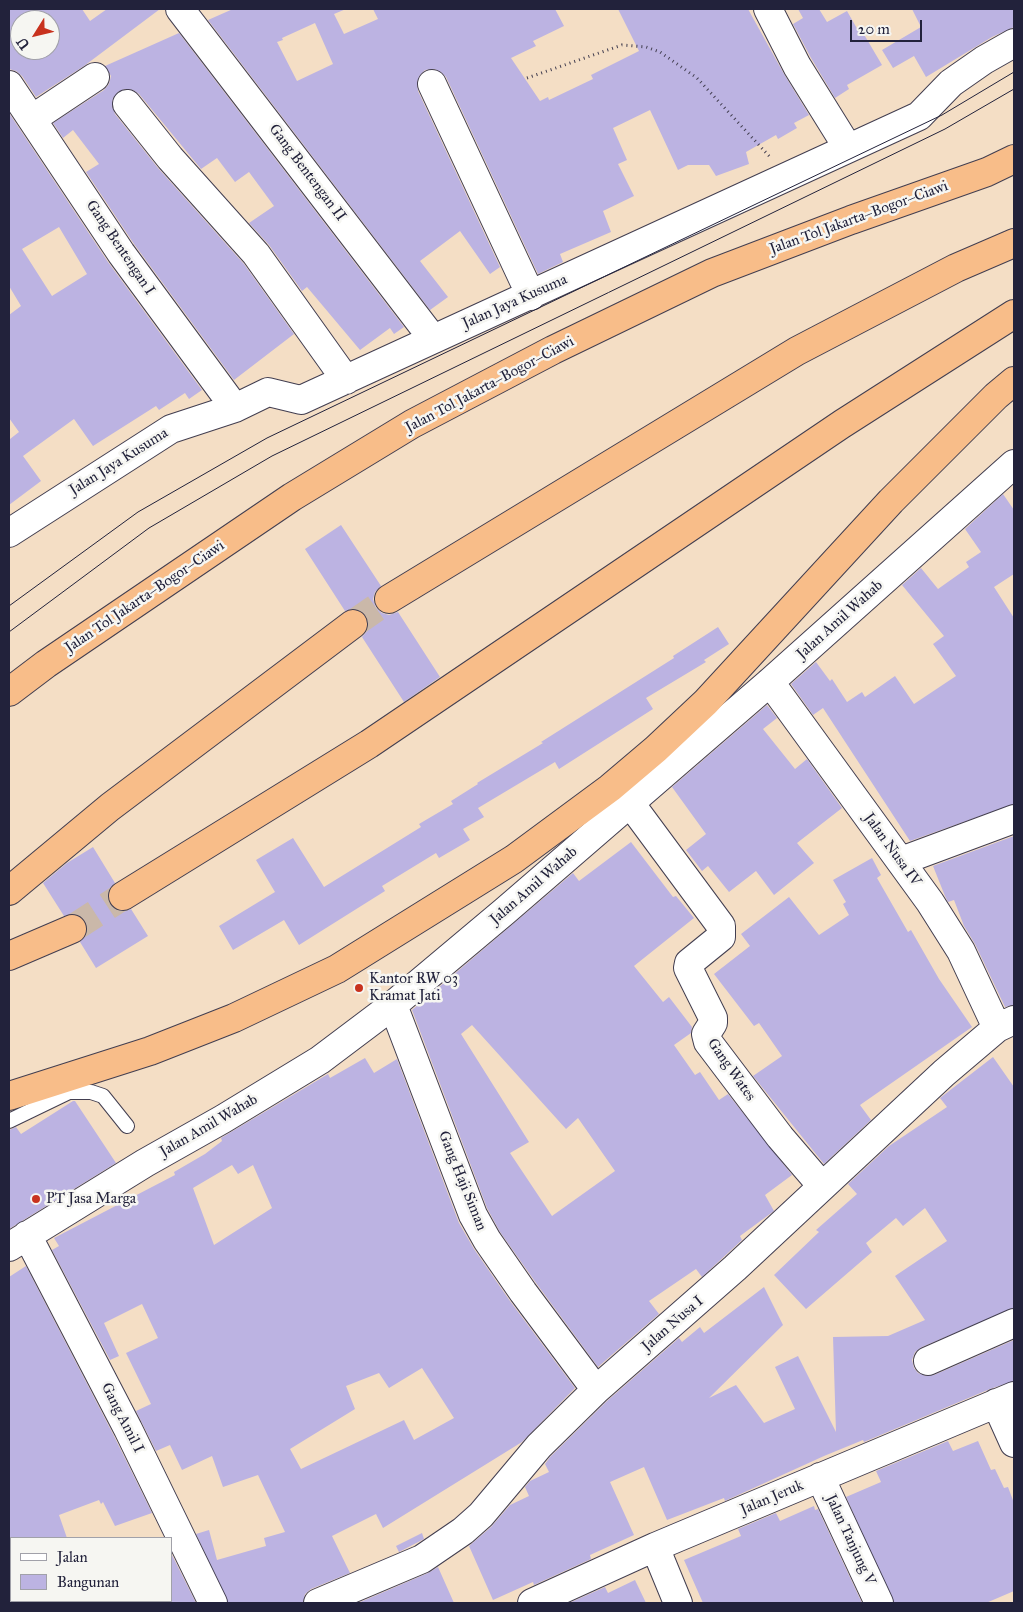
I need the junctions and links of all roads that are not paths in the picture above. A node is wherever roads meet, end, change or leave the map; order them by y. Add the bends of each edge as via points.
1 (180, 9) edge
2 (768, 9) edge
3 (1014, 43) edge
4 (95, 77) dead end
5 (432, 84) dead end
6 (9, 85) edge
7 (127, 104) dead end
8 (32, 118) junction
9 (848, 148) junction
10 (1014, 159) edge
11 (1014, 243) edge
12 (531, 296) junction
13 (1014, 314) edge
14 (434, 339) junction
15 (346, 380) junction
16 (1014, 381) edge
17 (235, 408) junction
18 (1014, 464) edge
19 (12, 522) edge
20 (389, 599) tunnel mouth
21 (354, 624) tunnel mouth
22 (770, 682) junction
23 (9, 692) edge
24 (630, 803) junction
25 (1014, 819) edge
26 (901, 861) junction
27 (9, 891) edge
28 (123, 896) tunnel mouth
29 (72, 929) tunnel mouth
30 (9, 956) edge
31 (393, 1004) junction
32 (1006, 1024) edge
33 (9, 1096) edge
34 (9, 1121) edge
35 (127, 1126) dead end
36 (822, 1186) junction
37 (18, 1241) edge
38 (1014, 1323) edge
39 (928, 1361) dead end
40 (596, 1390) junction
41 (1005, 1400) edge
42 (1014, 1444) edge
43 (820, 1477) junction
44 (654, 1547) junction
45 (213, 1603) edge
46 (318, 1603) edge
47 (532, 1603) edge
48 (678, 1603) edge
49 (880, 1603) edge

1 - 14 street, Gang Bentengan II
2 - 9 street
3 - 9 street, Jalan Jaya Kusuma via 951,83 919,116
4 - 8 street
5 - 12 street
6 - 8 street, Gang Bentengan I
7 - 15 street via 170,158 256,254
8 - 17 street, Gang Bentengan I via 121,253
9 - 12 street, Jalan Jaya Kusuma
10 - 23 highway, Jalan Tol Jakarta–Bogor–Ciawi via 987,172 712,273 553,350 412,424 292,498
11 - 20 highway via 956,268 797,351
12 - 14 street, Jalan Jaya Kusuma
13 - 28 highway via 842,424 369,744
14 - 15 street, Jalan Jaya Kusuma
15 - 17 street, Jalan Jaya Kusuma via 300,400 268,392
16 - 33 highway via 891,501 706,702 610,788 514,860 337,969 243,1014 150,1051
17 - 19 street, Jalan Jaya Kusuma via 171,429
18 - 22 street, Jalan Amil Wahab
21 - 27 highway via 110,807
22 - 24 street, Jalan Amil Wahab
22 - 26 street, Jalan Nusa IV
24 - 31 street, Jalan Amil Wahab
24 - 36 street, Gang Wates via 721,926 721,937 689,963 688,968 713,1018 706,1034 708,1042 780,1137
25 - 26 street
26 - 32 street, Jalan Nusa IV
29 - 30 highway
31 - 37 street, Jalan Amil Wahab via 320,1060
31 - 40 street, Gang Haji Siman via 473,1214 523,1292
32 - 36 street, Jalan Nusa I via 944,1073
34 - 35 lane via 69,1092 91,1092 103,1096
36 - 40 street, Jalan Nusa I via 699,1301
37 - 45 street, Gang Amil I via 128,1429
38 - 39 street
40 - 46 street, Jalan Nusa I via 539,1446 481,1515 463,1531 422,1559
41 - 42 street
41 - 43 street, Jalan Jeruk
43 - 44 street, Jalan Jeruk
43 - 49 street, Jalan Tanjung V
44 - 47 street, Jalan Jeruk
44 - 48 street

